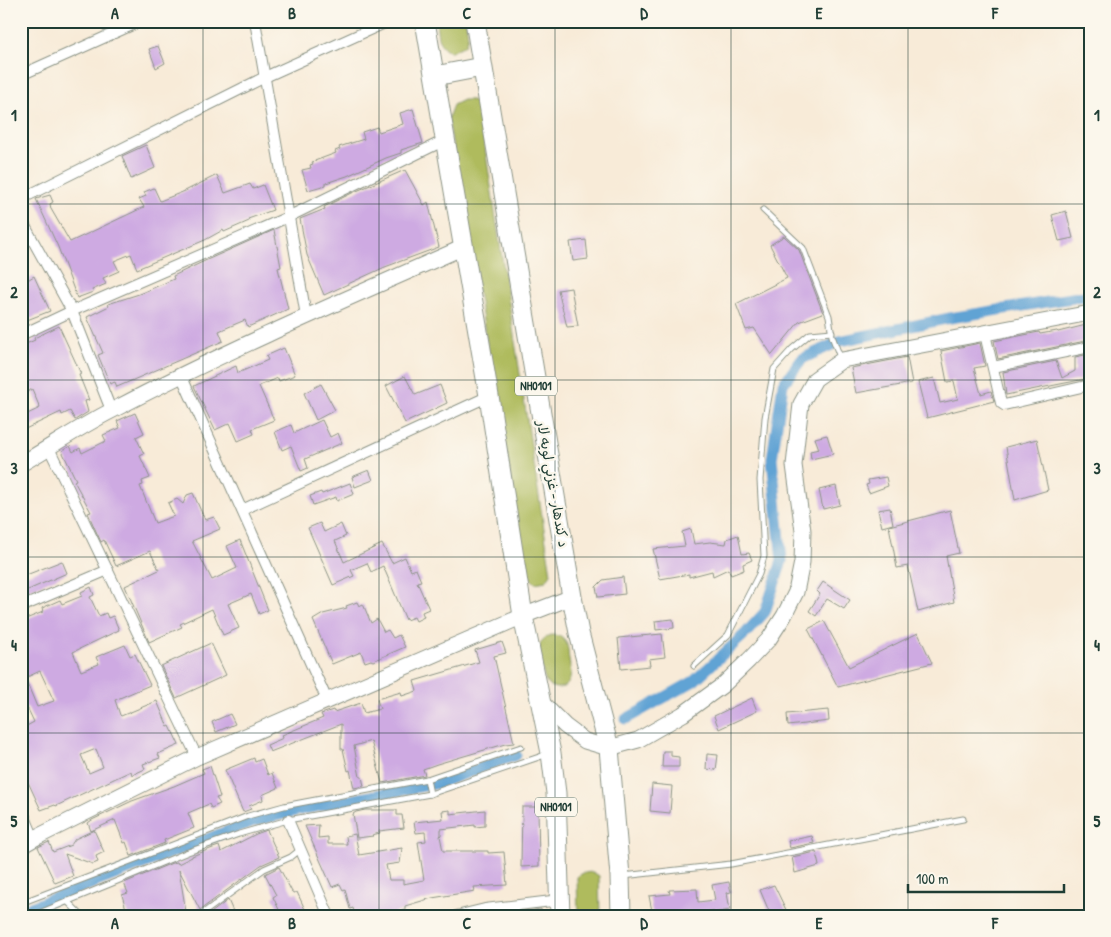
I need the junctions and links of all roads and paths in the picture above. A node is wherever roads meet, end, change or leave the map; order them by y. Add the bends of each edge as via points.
1 (141, 21) edge
2 (255, 21) edge
3 (389, 21) edge
4 (426, 21) edge
5 (475, 21) edge
6 (482, 67) junction
7 (21, 75) edge
8 (435, 76) junction
9 (265, 77) junction
10 (445, 140) junction
11 (21, 199) edge
12 (763, 210) dead end
13 (288, 217) junction
14 (21, 219) edge
15 (464, 247) junction
16 (72, 311) junction
17 (1090, 314) edge
18 (306, 316) junction
19 (832, 334) junction
20 (985, 334) junction
21 (21, 335) edge
22 (1090, 347) edge
23 (839, 355) junction
24 (993, 368) junction
25 (181, 375) junction
26 (1090, 385) edge
27 (489, 396) junction
28 (111, 410) junction
29 (49, 448) junction
30 (21, 464) edge
31 (242, 510) junction
32 (108, 570) junction
33 (572, 597) junction
34 (21, 607) edge
35 (523, 616) junction
36 (694, 666) dead end
37 (327, 700) junction
38 (539, 700) junction
39 (521, 747) dead end
40 (609, 748) junction
41 (551, 753) junction
42 (197, 757) junction
43 (427, 779) junction
44 (430, 794) junction
45 (21, 801) edge
46 (284, 806) junction
47 (288, 819) junction
48 (963, 819) dead end
49 (36, 837) junction
50 (21, 846) edge
51 (301, 849) junction
52 (620, 876) junction
53 (67, 901) junction
54 (21, 904) edge
55 (560, 908) edge
56 (32, 916) edge
57 (82, 916) edge
58 (199, 916) edge
59 (329, 916) edge
60 (456, 916) edge
61 (621, 916) edge

1 - 7 street
2 - 9 street
3 - 9 street
4 - 8 highway, NH0101
5 - 6 highway, د کندهار - غزني لويه لار / NH0101
6 - 8 highway
6 - 33 highway, د کندهار - غزني لويه لار / NH0101
8 - 10 highway, NH0101
9 - 11 street
9 - 13 street
10 - 13 street
10 - 15 highway, NH0101
12 - 19 lane via 803,248 830,316
13 - 16 street
13 - 18 street
14 - 16 street
15 - 18 main road
15 - 27 highway, NH0101
16 - 21 street
16 - 28 street
17 - 20 main road
18 - 25 main road
19 - 23 lane
19 - 36 lane via 810,334 774,369 765,418 761,472 764,556 759,574 728,635
20 - 23 main road
20 - 24 street
22 - 24 street
23 - 40 main road via 815,379 801,404 794,465 803,531 802,562 796,592 784,616 769,639 723,685 683,714 638,740
24 - 26 street via 1004,405
25 - 28 main road
25 - 31 street
27 - 31 street
27 - 35 highway, NH0101
28 - 29 main road
29 - 30 main road
29 - 32 street
31 - 37 street
32 - 34 street
32 - 42 street
33 - 35 main road
33 - 40 highway, د کندهار - غزني لويه لار / NH0101
35 - 37 main road
35 - 38 highway, NH0101
37 - 42 main road
38 - 40 main road via 585,741
38 - 41 highway, NH0101
39 - 43 lane
40 - 52 highway, د کندهار - غزني لويه لار / NH0101
41 - 44 lane
41 - 55 highway, NH0101 via 556,793
42 - 49 main road
43 - 44 lane
43 - 46 lane
44 - 47 lane
45 - 49 lane
46 - 47 lane
46 - 54 lane via 248,816
47 - 51 street
47 - 53 lane via 188,852
48 - 52 lane via 731,864
49 - 50 main road
51 - 58 lane via 264,869
51 - 59 street
52 - 61 highway, د کندهار - غزني لويه لار / NH0101
53 - 56 lane
53 - 57 lane
55 - 60 street via 485,909

